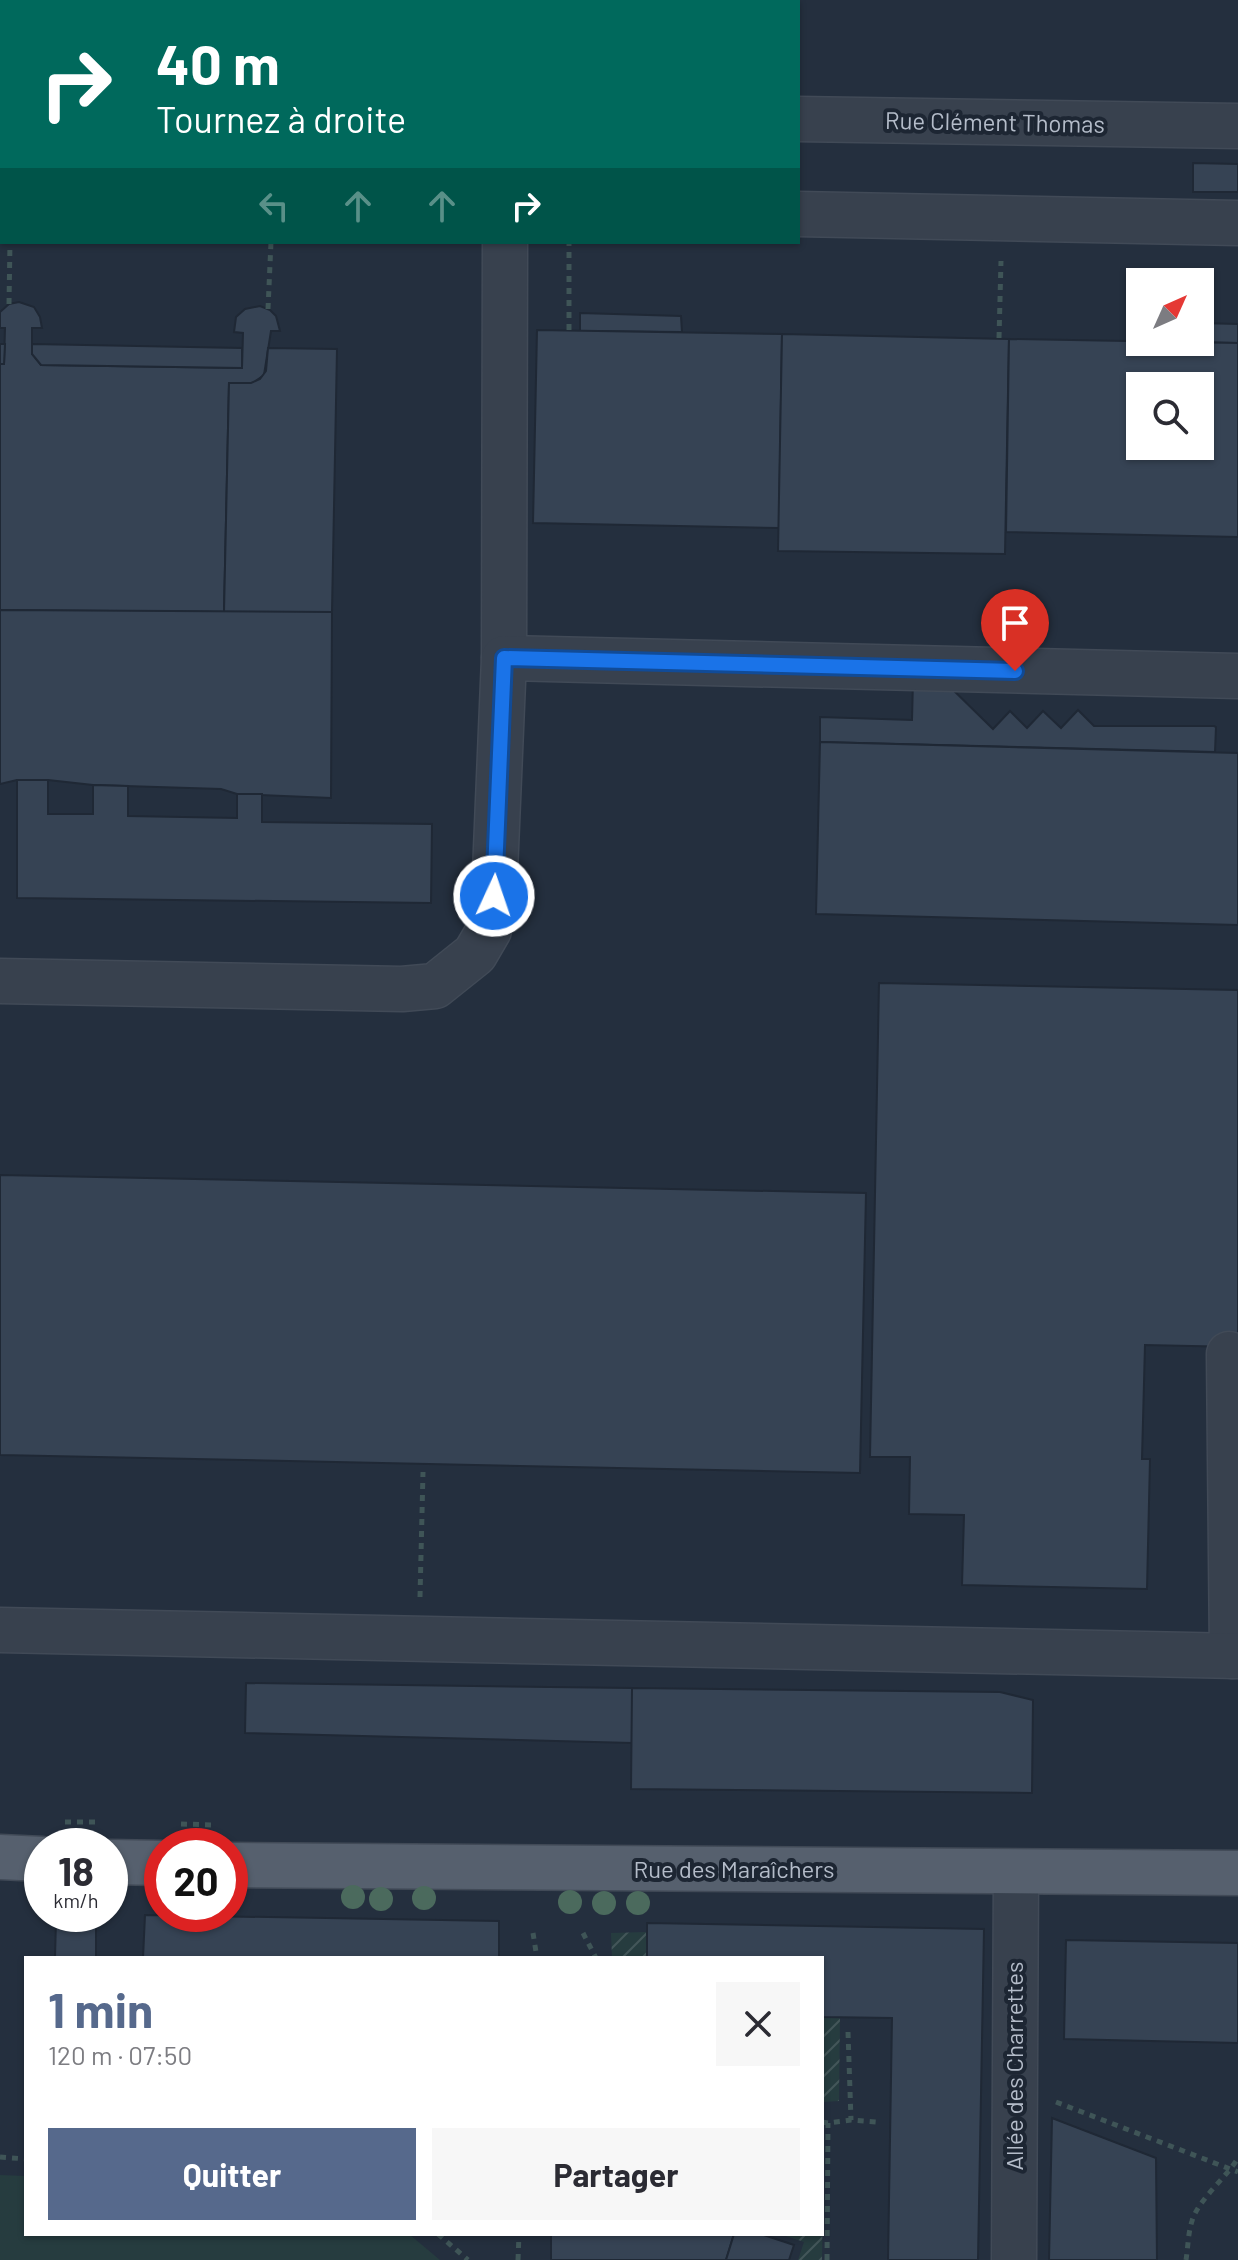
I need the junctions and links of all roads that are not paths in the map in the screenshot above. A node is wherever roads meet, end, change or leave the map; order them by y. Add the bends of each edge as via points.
1 (800, 119) edge
2 (1238, 126) edge
3 (800, 214) edge
4 (1238, 223) edge
5 (505, 244) edge
6 (504, 658) junction
7 (1238, 676) edge
8 (0, 981) edge
9 (1229, 1354) dead end
10 (0, 1630) edge
11 (1235, 1656) edge
12 (0, 1857) edge
13 (24, 1858) edge
14 (248, 1865) edge
15 (1016, 1872) junction
16 (1238, 1873) edge
17 (1014, 2260) edge

1 - 2 street, Rue Clément Thomas
3 - 4 street
5 - 6 street
6 - 7 street
6 - 8 street via 489,930 475,954 435,986
9 - 11 street
10 - 11 street
12 - 13 main road
14 - 15 main road, Rue des Maraîchers
15 - 16 main road, Rue des Maraîchers
15 - 17 street, Allée des Charrettes

